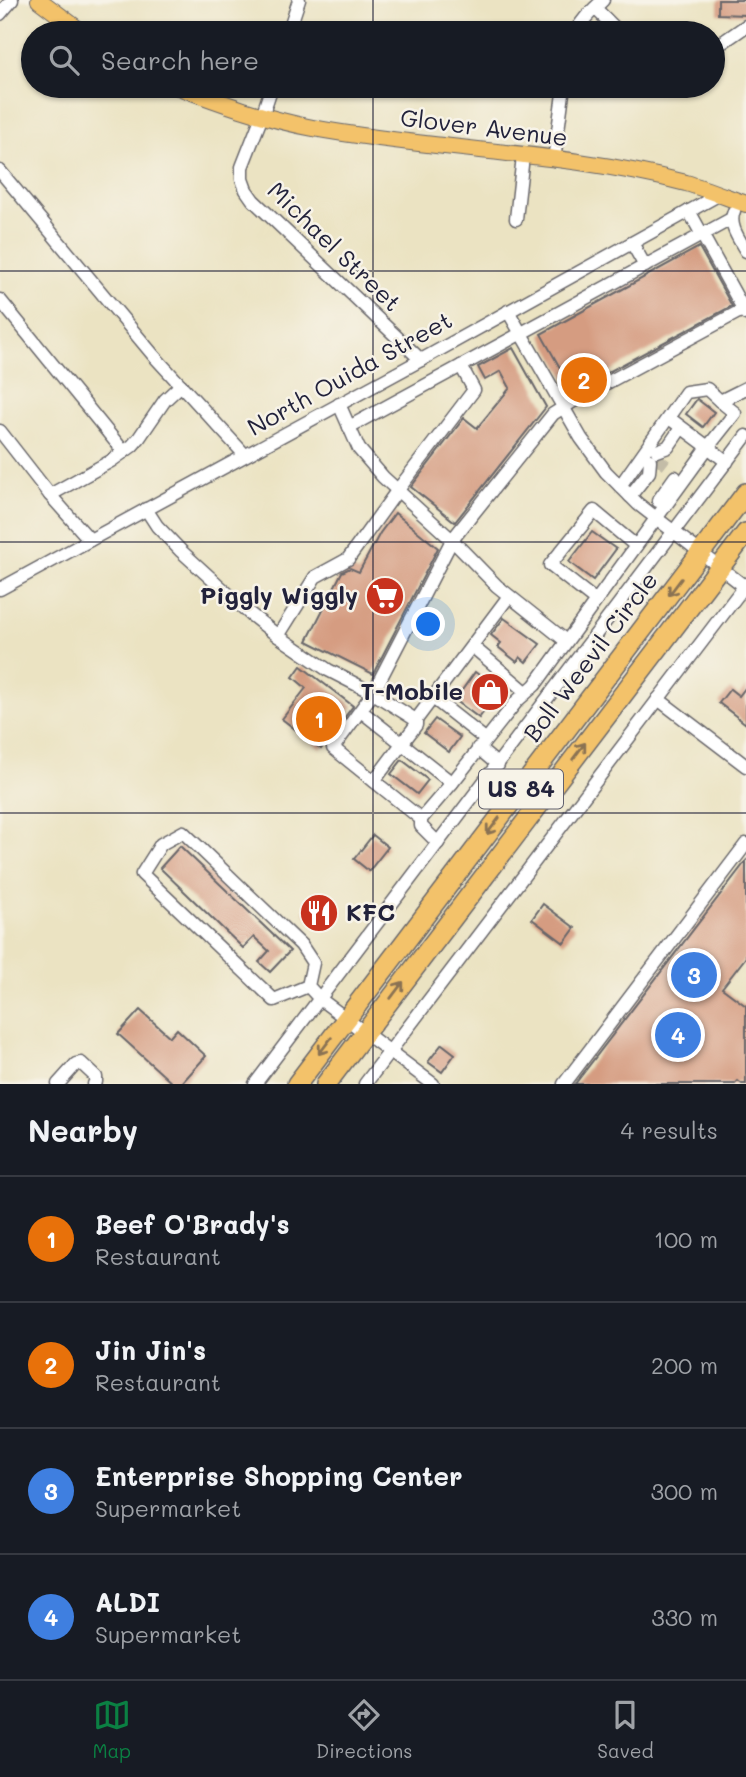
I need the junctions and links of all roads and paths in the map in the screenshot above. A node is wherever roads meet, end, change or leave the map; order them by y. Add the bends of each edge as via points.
1 (12, 0) edge
2 (39, 0) edge
3 (299, 0) edge
4 (599, 4) edge
5 (0, 13) edge
6 (67, 21) edge
7 (292, 21) edge
8 (583, 21) edge
9 (611, 21) edge
10 (746, 26) edge
11 (725, 41) edge
12 (209, 98) edge
13 (268, 98) edge
14 (562, 98) edge
15 (262, 116) junction
16 (523, 156) junction
17 (554, 160) junction
18 (0, 170) edge
19 (720, 194) junction
20 (742, 203) edge
21 (689, 211) junction
22 (516, 219) dead end
23 (731, 219) junction
24 (702, 234) junction
25 (632, 243) junction
26 (746, 251) edge
27 (645, 266) junction
28 (0, 300) edge
29 (745, 310) edge
30 (508, 312) junction
31 (521, 334) junction
32 (421, 360) junction
33 (461, 366) junction
34 (181, 385) junction
35 (746, 388) edge
36 (720, 401) junction
37 (339, 404) junction
38 (563, 407) junction
39 (669, 418) junction
40 (349, 427) junction
41 (681, 428) junction
42 (0, 430) edge
43 (746, 436) edge
44 (704, 444) junction
45 (124, 453) junction
46 (245, 455) junction
47 (727, 462) junction
48 (620, 486) junction
49 (397, 491) junction
50 (746, 493) edge
51 (50, 495) junction
52 (630, 496) junction
53 (146, 509) junction
54 (653, 516) junction
55 (674, 532) junction
56 (746, 533) edge
57 (90, 540) junction
58 (452, 540) junction
59 (636, 545) junction
60 (700, 553) junction
61 (719, 568) junction
62 (745, 585) edge
63 (0, 589) edge
64 (509, 596) junction
65 (596, 601) junction
66 (278, 636) junction
67 (566, 641) junction
68 (472, 646) junction
69 (554, 658) junction
70 (569, 671) junction
71 (526, 692) junction
72 (373, 693) junction
73 (433, 698) junction
74 (657, 699) junction
75 (361, 711) junction
76 (416, 720) junction
77 (482, 743) junction
78 (403, 744) junction
79 (498, 765) junction
80 (746, 766) edge
81 (374, 781) junction
82 (452, 783) junction
83 (421, 819) junction
84 (438, 843) junction
85 (746, 844) edge
86 (308, 986) junction
87 (320, 999) junction
88 (347, 1018) junction
89 (365, 1032) junction
90 (390, 1051) junction
91 (58, 1084) edge
92 (94, 1084) edge
93 (256, 1084) edge
94 (297, 1084) edge
95 (326, 1084) edge
96 (365, 1084) edge
97 (433, 1084) edge
98 (564, 1084) edge

1 - 5 street
2 - 6 main road
3 - 7 street
4 - 8 street
4 - 9 street
10 - 11 street
12 - 15 main road, Glover Avenue
13 - 15 street, Michael Street
14 - 17 street
15 - 16 main road, Glover Avenue via 305,127
15 - 32 street, Michael Street via 242,167 246,190
16 - 17 main road, Glover Avenue
16 - 22 street
17 - 19 main road, Glover Avenue via 654,175
18 - 34 street
19 - 20 main road, Glover Avenue
19 - 21 street, North Ouida Street
20 - 23 street
21 - 24 street
21 - 25 street, North Ouida Street
23 - 24 street
23 - 26 street
24 - 27 street
24 - 29 street
25 - 27 street
25 - 30 street, North Ouida Street
27 - 31 street
28 - 45 street
29 - 38 street
30 - 31 street
30 - 32 street, North Ouida Street
31 - 33 street
31 - 38 street
32 - 37 street, North Ouida Street
33 - 40 street
33 - 49 street via 474,390
34 - 45 street
34 - 46 street
35 - 36 street
36 - 39 street via 707,389 686,393
36 - 44 street via 735,413
37 - 40 street
37 - 46 street, North Ouida Street
38 - 48 street via 587,447
38 - 58 street
39 - 41 street
39 - 48 street
40 - 49 street via 359,449
41 - 44 street
41 - 52 street
42 - 51 street
43 - 47 street
44 - 47 street
44 - 54 street
44 - 54 street via 677,474
45 - 51 street
46 - 53 street, North Ouida Street
47 - 55 street
48 - 52 street
49 - 58 street
49 - 66 street via 348,559 315,577
50 - 60 highway, Boll Weevil Circle / US 84
51 - 57 street
52 - 54 street
53 - 57 street, North Ouida Street
53 - 66 street via 181,551
54 - 55 street
54 - 59 street
55 - 60 street
55 - 70 street
56 - 61 highway, Boll Weevil Circle / US 84
57 - 63 street, North Ouida Street
58 - 64 street
58 - 72 street
59 - 65 street
59 - 65 street via 594,511 550,565
60 - 61 street
60 -> 88 highway, Boll Weevil Circle / US 84
61 - 62 street
89 -> 61 highway, Boll Weevil Circle / US 84
62 - 74 street
64 - 67 street
64 - 68 street
65 - 67 street
66 - 72 street
67 - 69 street
68 - 71 street
68 - 73 street
69 - 70 street
69 - 71 street
70 - 79 street
71 - 77 street
72 - 75 street
72 - 76 street
73 - 76 street
73 - 77 street
74 - 80 street
74 - 90 street
75 - 78 street
75 - 81 street via 333,748
76 - 78 street
77 - 79 street
77 - 82 street
78 - 81 street
78 - 82 street
79 - 84 street
81 - 83 street
82 - 83 street
83 - 84 street via 421,826
84 - 87 street
85 - 98 street
86 - 86 street via 313,963 301,945 183,832 161,844 142,874 274,1000
86 - 87 street
87 - 88 street
87 - 93 street
88 - 89 street
88 -> 94 highway, Boll Weevil Circle / US 84
89 - 90 street
89 - 95 highway, Boll Weevil Circle / US 84
90 - 96 street
90 - 97 street
91 - 92 street via 81,1063 96,1077

